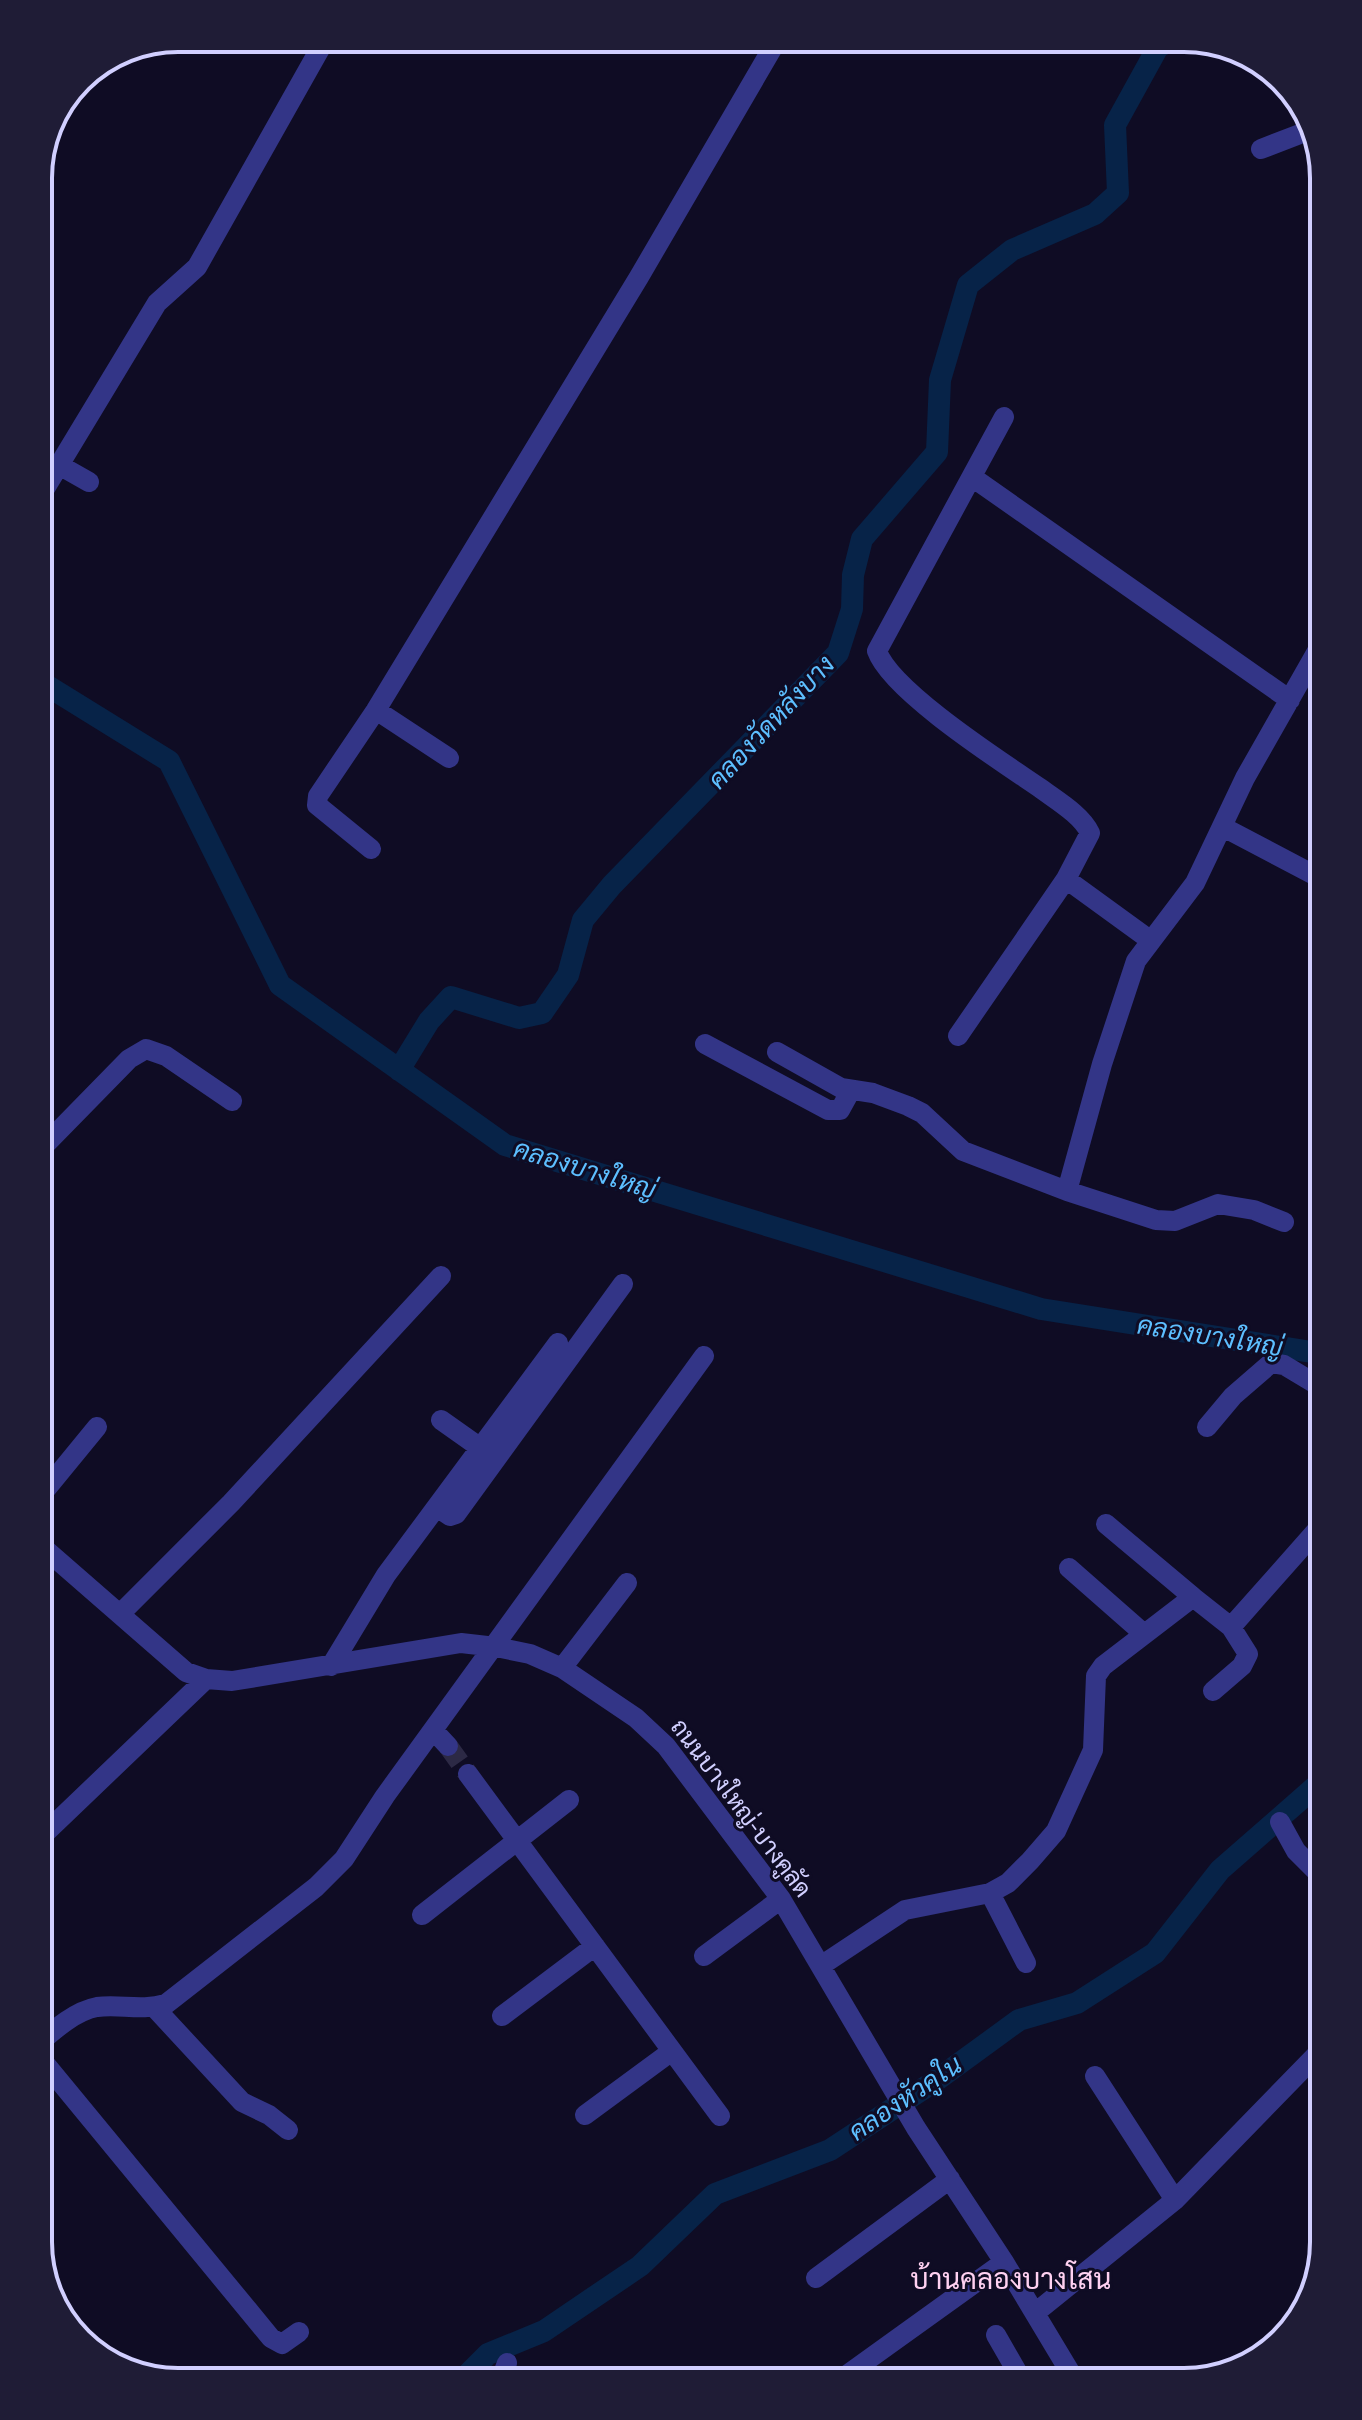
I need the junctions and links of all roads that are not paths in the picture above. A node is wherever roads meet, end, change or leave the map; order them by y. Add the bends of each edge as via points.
1 (318, 52) edge
2 (770, 52) edge
3 (1302, 133) edge
4 (1261, 149) dead end
5 (1004, 417) dead end
6 (59, 465) junction
7 (52, 477) edge
8 (972, 477) junction
9 (89, 482) dead end
10 (1310, 664) edge
11 (1290, 700) junction
12 (376, 710) junction
13 (449, 758) dead end
14 (1223, 827) junction
15 (371, 849) dead end
16 (1310, 868) edge
17 (1066, 879) junction
18 (1150, 940) junction
19 (958, 1036) dead end
20 (705, 1044) dead end
21 (777, 1052) dead end
22 (851, 1090) junction
23 (232, 1101) dead end
24 (52, 1138) edge
25 (1067, 1191) junction
26 (1284, 1222) dead end
27 (441, 1276) dead end
28 (623, 1284) dead end
29 (558, 1343) dead end
30 (704, 1356) dead end
31 (1310, 1381) edge
32 (441, 1420) dead end
33 (97, 1427) dead end
34 (1207, 1427) dead end
35 (482, 1449) junction
36 (52, 1482) edge
37 (438, 1508) junction
38 (1106, 1524) dead end
39 (1310, 1538) edge
40 (52, 1555) edge
41 (1069, 1568) dead end
42 (627, 1583) dead end
43 (1193, 1597) junction
44 (120, 1614) junction
45 (1231, 1627) junction
46 (1143, 1633) junction
47 (496, 1647) junction
48 (331, 1666) junction
49 (562, 1668) junction
50 (206, 1679) junction
51 (1213, 1691) dead end
52 (434, 1731) junction
53 (448, 1746) tunnel mouth
54 (468, 1774) tunnel mouth
55 (569, 1800) dead end
56 (1280, 1822) dead end
57 (52, 1826) edge
58 (516, 1840) junction
59 (1310, 1865) edge
60 (990, 1893) junction
61 (781, 1899) junction
62 (422, 1915) dead end
63 (595, 1946) junction
64 (704, 1956) dead end
65 (1026, 1963) dead end
66 (822, 1965) junction
67 (154, 2007) junction
68 (502, 2016) dead end
69 (52, 2033) edge
70 (672, 2051) junction
71 (1310, 2067) edge
72 (52, 2072) edge
73 (1095, 2076) dead end
74 (585, 2115) dead end
75 (720, 2116) dead end
76 (288, 2130) dead end
77 (950, 2179) junction
78 (1175, 2200) junction
79 (1004, 2262) junction
80 (816, 2278) dead end
81 (1035, 2313) junction
82 (299, 2332) dead end
83 (996, 2335) dead end
84 (856, 2368) edge
85 (1015, 2368) edge
86 (1068, 2368) edge

1 - 6 street via 197,267 157,303
2 - 12 street
3 - 4 street
5 - 8 street
6 - 7 street
6 - 9 street
8 - 11 street
8 - 17 street via 877,651 882,664 923,701 1087,826 1090,833
10 - 11 street
11 - 14 street
12 - 13 street
12 - 15 street via 317,805
14 - 16 street
14 - 18 street via 1195,883
17 - 18 street
17 - 19 street
18 - 25 street via 1123,994
20 - 22 street via 833,1111 840,1110
21 - 22 street
22 - 25 street via 908,1106 963,1151
23 - 24 street via 166,1056 146,1049 129,1059
25 - 26 street via 1156,1220 1175,1221 1218,1204
27 - 44 street via 231,1503
28 - 37 street via 456,1514
29 - 35 street
30 - 47 street
31 - 34 street via 1271,1363
32 - 35 street
33 - 36 street
35 - 37 street
37 - 48 street via 386,1575
38 - 43 street
39 - 45 street
40 - 44 street, ถนนบางใหญ่-บางคูลัด
41 - 46 street
42 - 49 street
43 - 45 street
43 - 46 street
44 - 50 street, ถนนบางใหญ่-บางคูลัด via 186,1672
45 - 51 street via 1248,1660
46 - 60 street via 1096,1676 1093,1750 1056,1831 1008,1883
47 - 48 street, ถนนบางใหญ่-บางคูลัด via 461,1643
47 - 49 street, ถนนบางใหญ่-บางคูลัด
47 - 52 street
48 - 50 street, ถนนบางใหญ่-บางคูลัด via 241,1680
49 - 61 street, ถนนบางใหญ่-บางคูลัด via 599,1689 666,1746
50 - 57 street
52 - 53 street
52 - 67 street via 344,1859 316,1887 166,2004
54 - 58 street
55 - 58 street
56 - 59 street
58 - 62 street
58 - 63 street
60 - 65 street
60 - 66 street via 905,1910
61 - 64 street
61 - 66 street, ถนนบางใหญ่-บางคูลัด
63 - 68 street
63 - 70 street
66 - 77 street, ถนนบางใหญ่-บางคูลัด
67 - 69 street via 98,2007 79,2013
67 - 76 street via 242,2102
70 - 74 street
70 - 75 street
71 - 78 street
72 - 82 street via 271,2338 282,2344
73 - 78 street
77 - 79 street, ถนนบางใหญ่-บางคูลัด
77 - 80 street
78 - 81 street
79 - 81 street, ถนนบางใหญ่-บางคูลัด
79 - 84 street
81 - 86 street, ถนนบางใหญ่-บางคูลัด
83 - 85 street

